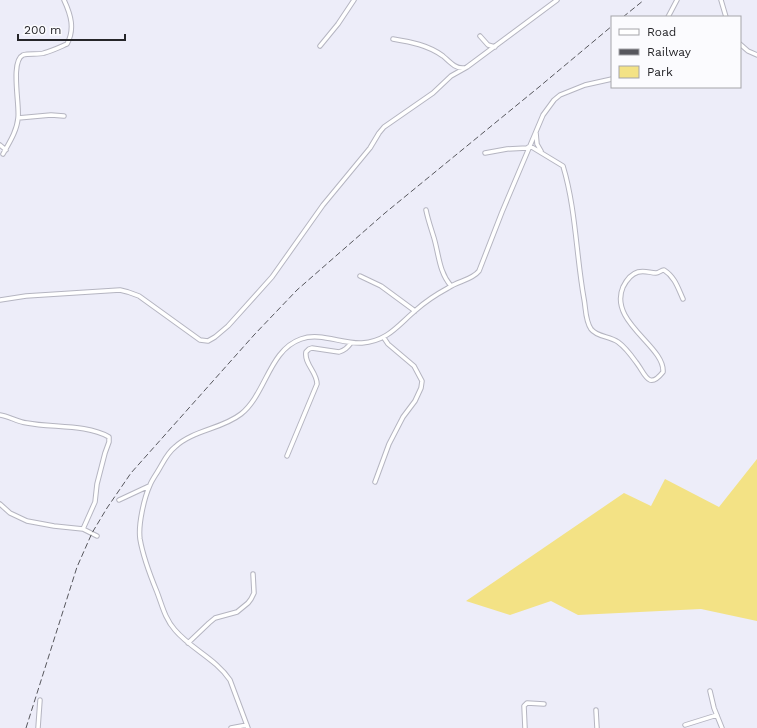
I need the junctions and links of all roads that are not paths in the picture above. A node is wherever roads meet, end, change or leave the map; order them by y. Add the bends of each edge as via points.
1 (64, 0) edge
2 (354, 0) edge
3 (557, 0) edge
4 (677, 0) edge
5 (721, 0) edge
6 (669, 16) edge
7 (726, 16) edge
8 (480, 36) dead end
9 (393, 39) dead end
10 (741, 45) edge
11 (320, 46) dead end
12 (495, 47) junction
13 (757, 55) edge
14 (467, 67) junction
15 (611, 79) edge
16 (64, 116) dead end
17 (18, 118) junction
18 (536, 131) junction
19 (0, 145) edge
20 (530, 146) junction
21 (6, 150) junction
22 (541, 151) junction
23 (485, 153) dead end
24 (3, 154) dead end
25 (426, 210) dead end
26 (360, 276) dead end
27 (451, 286) junction
28 (683, 299) dead end
29 (0, 300) edge
30 (415, 311) junction
31 (384, 338) junction
32 (351, 342) junction
33 (0, 415) edge
34 (287, 456) dead end
35 (375, 482) dead end
36 (149, 486) junction
37 (119, 500) dead end
38 (0, 504) edge
39 (83, 529) junction
40 (97, 536) dead end
41 (253, 574) dead end
42 (188, 643) junction
43 (710, 691) dead end
44 (40, 700) dead end
45 (544, 704) dead end
46 (596, 710) dead end
47 (717, 715) junction
48 (686, 725) dead end
49 (248, 727) edge
50 (38, 728) edge
51 (231, 728) edge
52 (525, 728) edge
53 (597, 728) edge
54 (722, 728) edge

1 - 17 street via 71,16 71,32 67,44 44,53 23,55 20,59 16,84
2 - 11 street
3 - 12 street
4 - 6 street
5 - 7 street
8 - 12 street via 488,45
9 - 14 street via 428,47 449,63 461,69
10 - 13 street
12 - 14 street
14 - 29 street via 451,76 378,133 370,148 323,205 272,277 228,326 208,341 200,340 139,296 120,290
15 - 18 street via 572,89 556,98 543,115
16 - 17 street
17 - 21 street
18 - 20 street
18 - 22 street via 537,144
19 - 21 street
20 - 22 street
20 - 23 street
20 - 27 street via 479,271
21 - 24 street
22 - 28 street via 564,168 572,201 588,324 595,333 611,338 623,346 649,380 660,376 663,372 663,363 630,323 623,310 620,295 624,284 631,275 638,272 655,273 664,270 670,273
25 - 27 street via 444,278
26 - 30 street via 381,286
27 - 30 street
30 - 31 street
31 - 32 street via 373,342
31 - 35 street via 414,366 422,381 415,401 402,417 389,444
32 - 34 street via 346,349 339,352 312,348 306,352 306,359 316,376 317,384
32 - 36 street via 312,336 287,347 277,358 243,412 232,420 182,441 170,452
33 - 39 street via 27,423 94,431 109,437 95,502
36 - 37 street
36 - 42 street via 140,529 145,560 167,619
38 - 39 street via 10,513 27,521
39 - 40 street
41 - 42 street via 254,593 248,603 237,612 215,618
42 - 49 street via 226,674
43 - 47 street
44 - 50 street
45 - 52 street via 527,703 524,706
46 - 53 street
47 - 48 street
47 - 54 street
49 - 51 street

